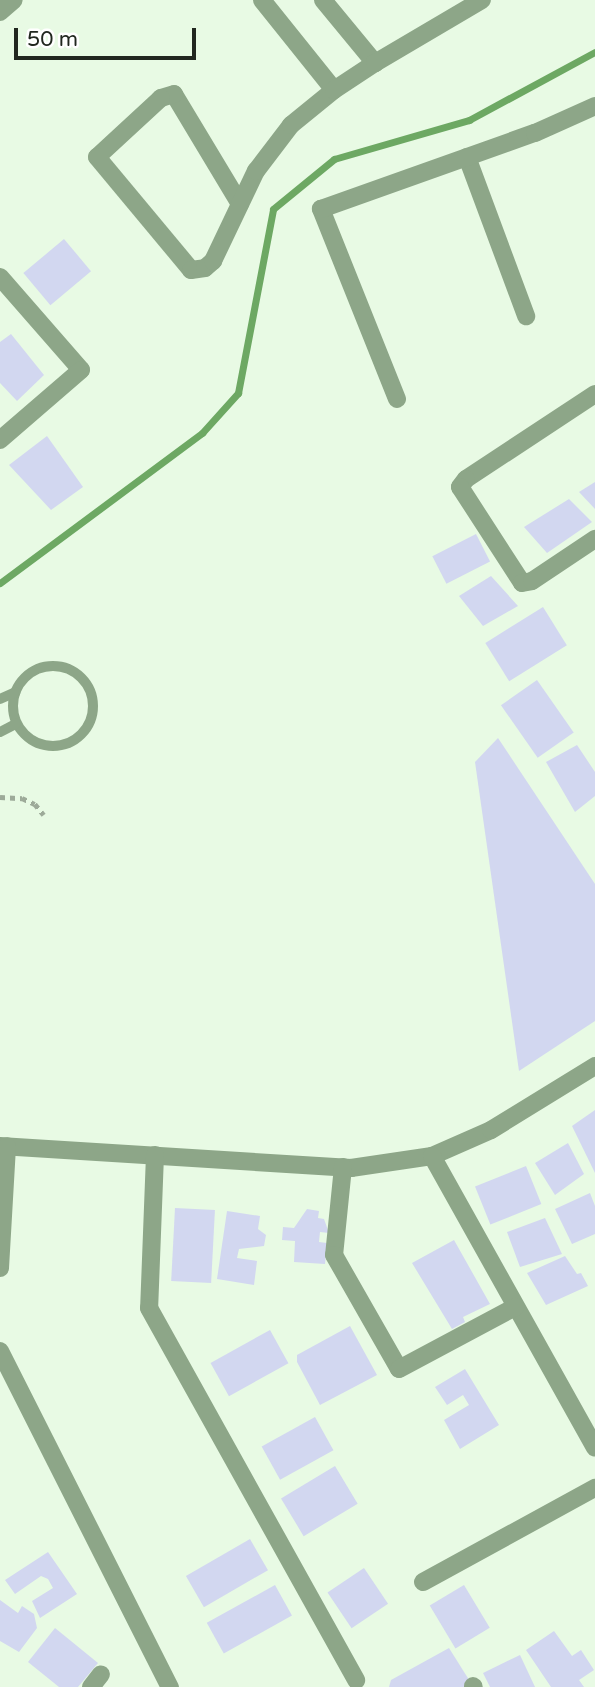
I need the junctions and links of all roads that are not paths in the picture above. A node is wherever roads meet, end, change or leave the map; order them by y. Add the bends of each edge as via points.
1 (14, 0) edge
2 (262, 0) edge
3 (323, 0) edge
4 (482, 0) edge
5 (0, 12) edge
6 (375, 62) junction
7 (334, 90) junction
8 (595, 106) edge
9 (467, 158) junction
10 (240, 204) junction
11 (0, 277) edge
12 (526, 316) dead end
13 (595, 394) edge
14 (397, 400) dead end
15 (0, 440) edge
16 (595, 539) edge
17 (16, 692) junction
18 (0, 699) edge
19 (16, 724) junction
20 (0, 733) edge
21 (595, 1066) edge
22 (4, 1146) edge
23 (155, 1155) junction
24 (432, 1156) junction
25 (343, 1167) junction
26 (0, 1268) edge
27 (516, 1307) junction
28 (0, 1351) edge
29 (595, 1448) edge
30 (595, 1488) edge
31 (423, 1582) dead end
32 (356, 1680) dead end
33 (170, 1687) edge

1 - 5 street
2 - 7 street
3 - 6 street
4 - 6 street
6 - 7 street
7 - 10 street via 274,144
8 - 9 street
9 - 12 street
9 - 14 street via 321,209
10 - 10 street via 174,94 161,98 97,157 191,270 213,261
11 - 15 street via 81,370
13 - 16 street via 460,487 522,583
17 - 18 lane
17 - 19 lane via 12,710
17 - 19 lane via 33,671 55,666 77,673 93,703 89,725 73,742 62,746 39,745
19 - 20 lane
21 - 24 street via 491,1130
22 - 23 street
22 - 26 street
23 - 25 street
23 - 32 street via 149,1308
24 - 25 street
24 - 27 street
25 - 27 street via 334,1255 399,1369
27 - 29 street
28 - 33 street
30 - 31 street

